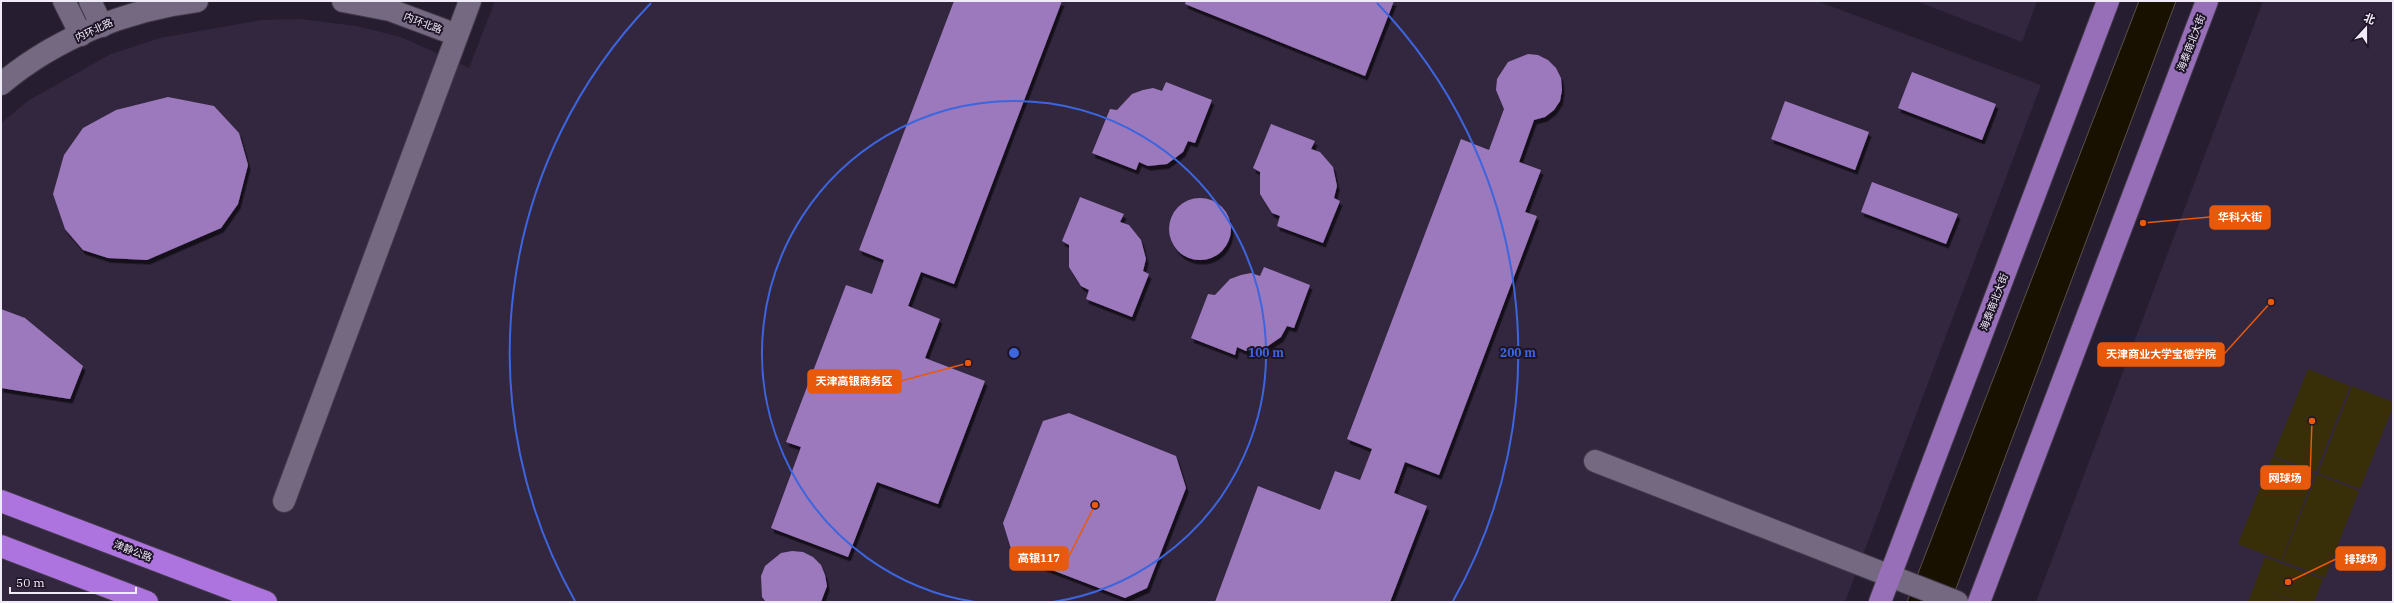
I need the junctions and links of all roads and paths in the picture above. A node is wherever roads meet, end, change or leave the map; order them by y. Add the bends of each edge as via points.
1 (64, 1) edge
2 (90, 1) edge
3 (197, 1) edge
4 (342, 1) edge
5 (470, 1) edge
6 (2108, 1) edge
7 (2207, 1) edge
8 (102, 26) junction
9 (81, 35) junction
10 (457, 35) junction
11 (1, 84) edge
12 (1594, 461) dead end
13 (1, 501) edge
14 (284, 501) dead end
15 (1, 546) edge
16 (1897, 579) junction
17 (146, 602) edge
18 (266, 602) edge
19 (1880, 602) edge
20 (1957, 602) edge
21 (1979, 602) edge

1 - 9 street
2 - 8 street
3 - 8 street, 内环北路 via 120,17
4 - 10 street, 内环北路 via 390,10
5 - 10 street
6 - 16 main road, 海泰南北大街
7 - 21 main road, 海泰南北大街
8 - 9 street, 内环北路
9 - 11 street, 内环北路 via 24,67
10 - 14 street
12 - 16 street
13 - 18 highway, 津静公路
15 - 17 highway
16 - 19 main road, 海泰南北大街
16 - 20 street

